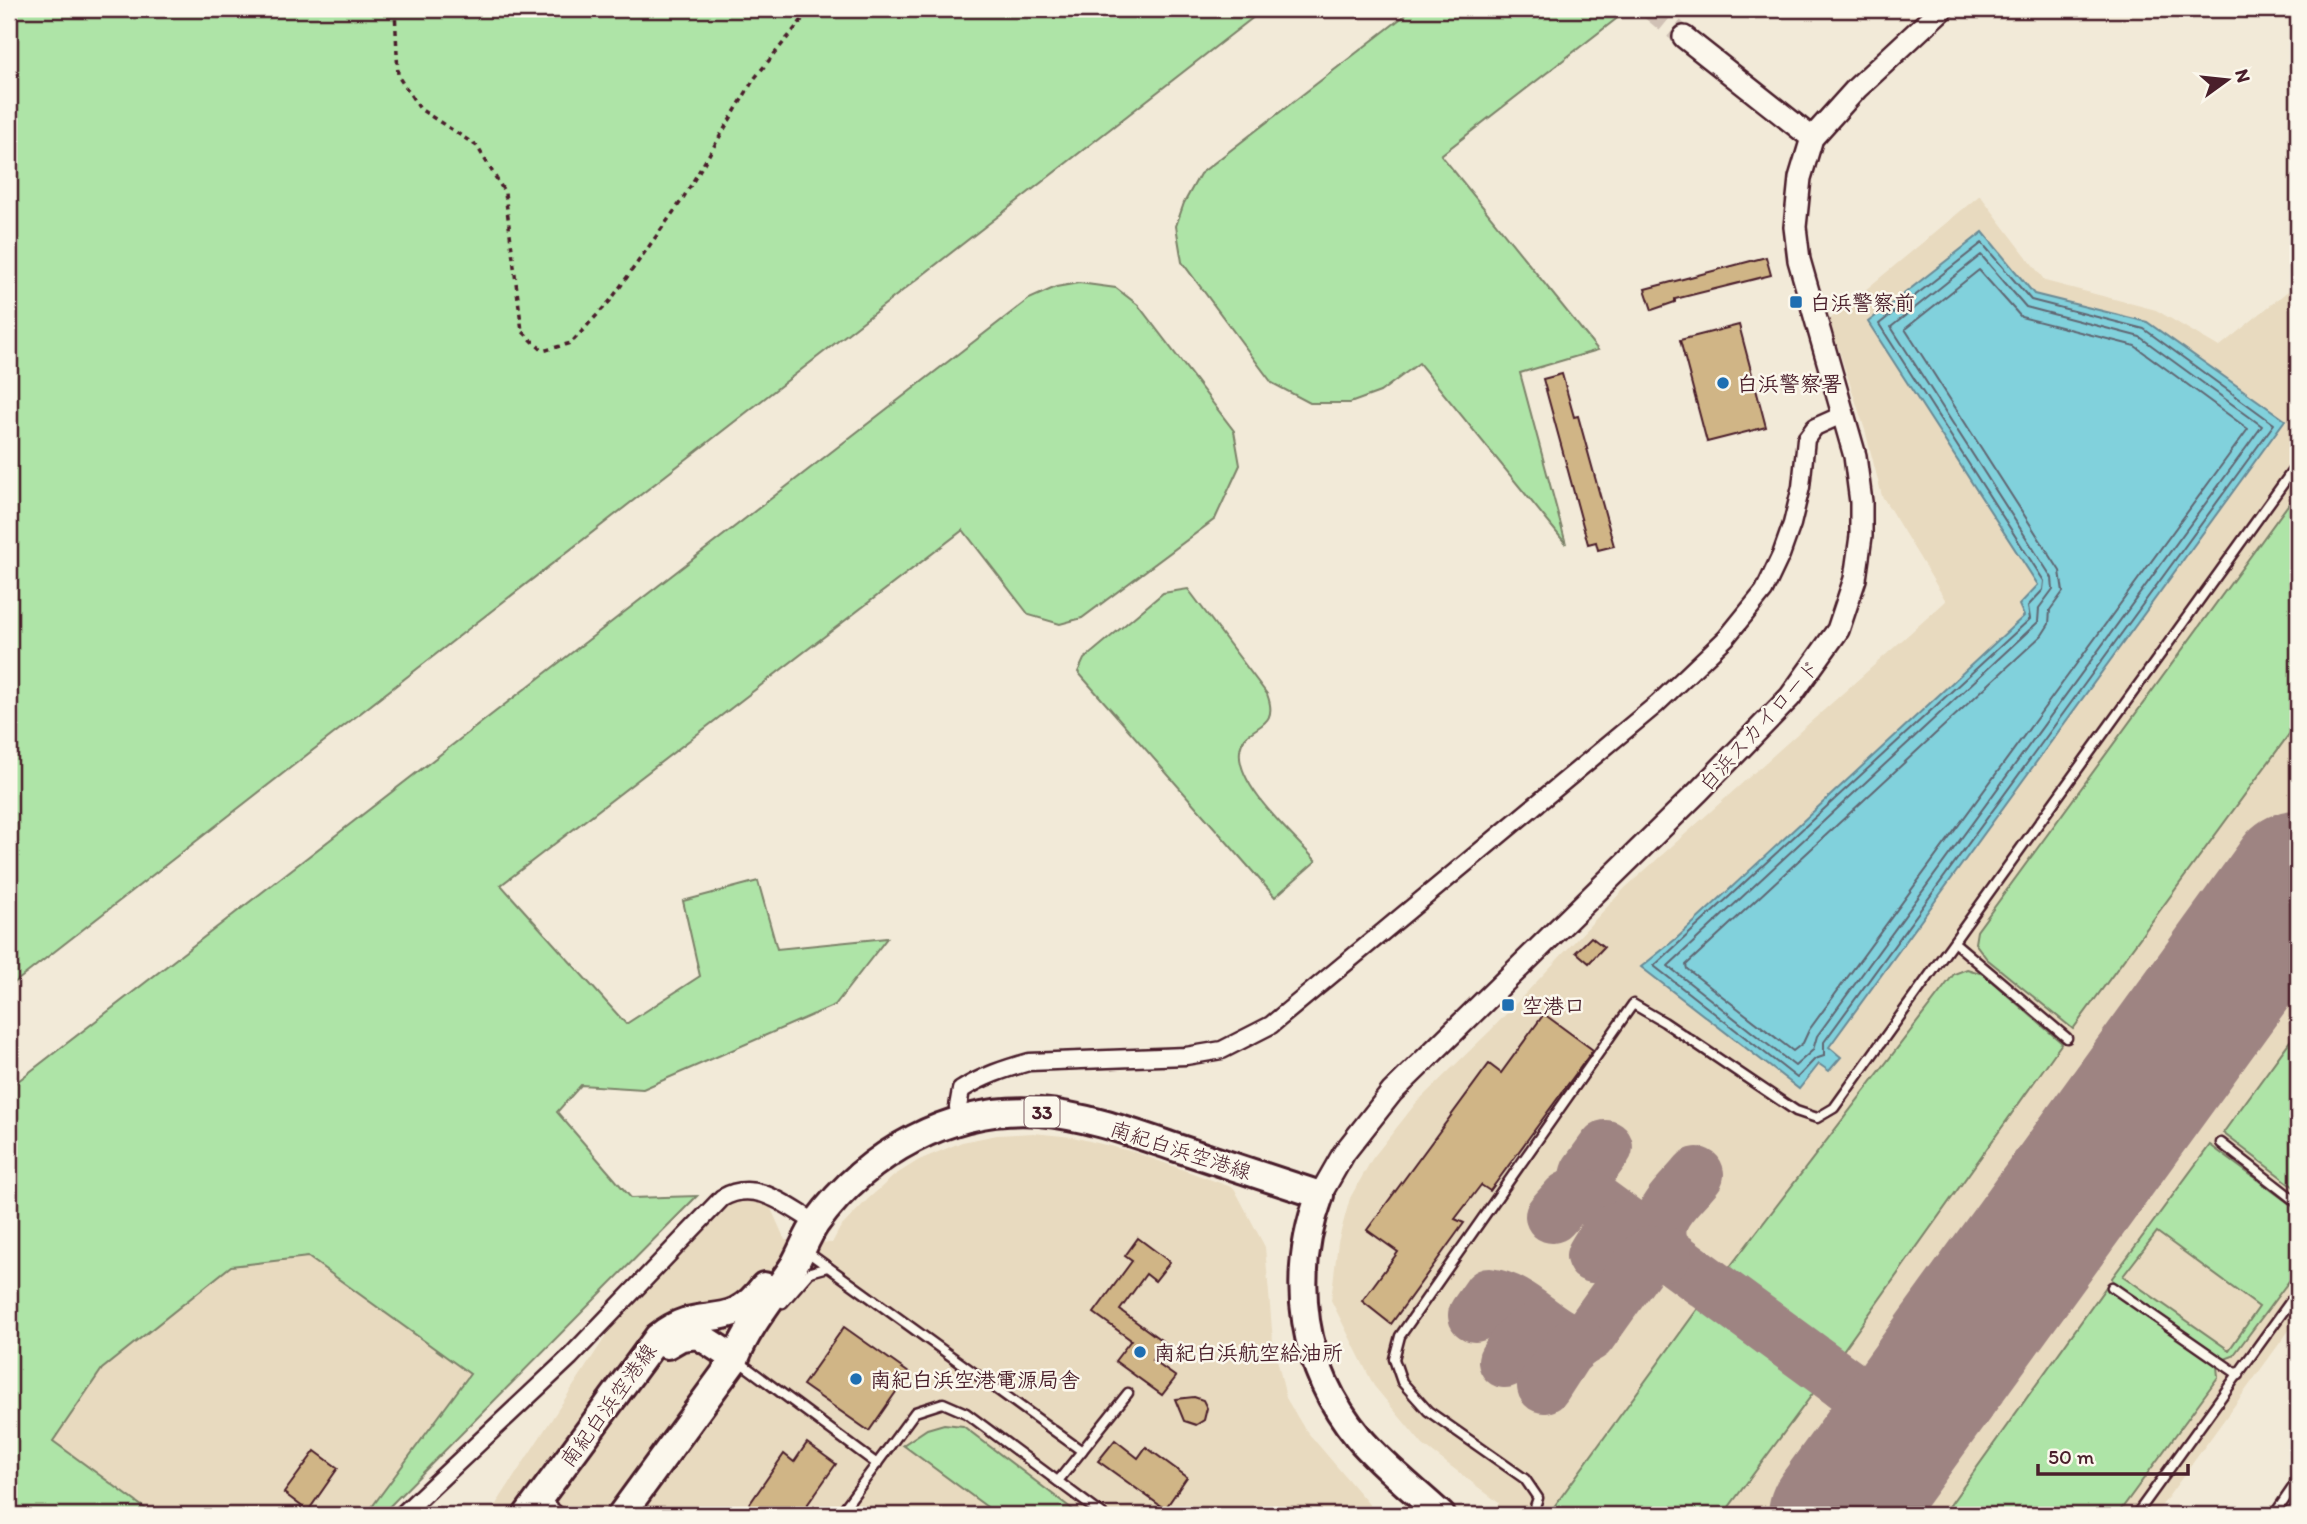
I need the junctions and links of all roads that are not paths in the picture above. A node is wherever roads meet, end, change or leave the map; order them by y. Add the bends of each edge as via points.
1 (1942, 9) edge
2 (1684, 37) tunnel mouth
3 (1812, 138) junction
4 (1844, 414) junction
5 (2298, 463) edge
6 (1955, 943) junction
7 (2067, 1038) dead end
8 (962, 1120) junction
9 (2221, 1143) dead end
10 (1320, 1195) junction
11 (2298, 1203) edge
12 (816, 1223) junction
13 (801, 1247) junction
14 (828, 1267) junction
15 (2112, 1287) dead end
16 (2298, 1291) edge
17 (778, 1309) dead end
18 (763, 1328) dead end
19 (735, 1359) junction
20 (2239, 1375) junction
21 (625, 1380) junction
22 (1128, 1393) dead end
23 (1082, 1451) junction
24 (1380, 1459) junction
25 (877, 1464) junction
26 (2298, 1480) edge
27 (1058, 1481) junction
28 (534, 1506) edge
29 (402, 1515) edge
30 (563, 1515) edge
31 (621, 1515) edge
32 (839, 1515) edge
33 (1103, 1515) edge
34 (1441, 1515) edge
35 (1459, 1515) edge
36 (1532, 1515) edge
37 (2136, 1515) edge
38 (2274, 1515) edge

1 - 3 street, 白浜スカイロード via 1857,88
2 - 3 street
3 - 4 street, 白浜スカイロード via 1800,178 1795,227 1799,260
4 - 8 street via 1815,427 1805,439 1801,487 1781,555 1764,591 1726,638 1657,704 1271,1024 1222,1050 1029,1062 1007,1068 961,1090 958,1107
4 - 10 street, 白浜スカイロード via 1855,456 1861,536 1855,579 1838,630 1825,651 1790,697 1699,791 1392,1092 1344,1153
5 - 6 lane
6 - 7 lane
6 - 36 lane via 1834,1108 1817,1118 1796,1111 1633,1004 1400,1336 1394,1359 1402,1382 1428,1411 1525,1479 1538,1498
8 - 10 main road, 南紀白浜空港線 / 33 via 1013,1112 1070,1116
8 - 12 main road, 南紀白浜空港線 / 33 via 883,1157
9 - 11 lane
10 - 24 main road via 1304,1247 1303,1305 1308,1336 1329,1394
12 - 13 main road, 南紀白浜空港線 / 33
12 - 29 street via 759,1191 722,1198 570,1357
13 - 14 lane
13 - 19 main road, 南紀白浜空港線 / 33
13 - 21 main road, 南紀白浜空港線 / 33 via 781,1263 744,1309 730,1316 688,1319 671,1327
14 - 17 lane via 810,1272
14 - 23 lane
15 - 20 lane
16 - 20 lane
18 - 19 lane
19 - 21 main road via 704,1337 691,1335 672,1341
19 - 25 lane
19 - 31 main road, 南紀白浜空港線 / 33
20 - 37 lane
21 - 28 main road, 南紀白浜空港線 / 33
22 - 23 lane
23 - 27 lane
24 - 34 main road
24 - 35 main road
25 - 27 lane via 915,1412 943,1403 966,1413
25 - 32 lane
26 - 38 lane
27 - 33 lane
28 - 30 lane

